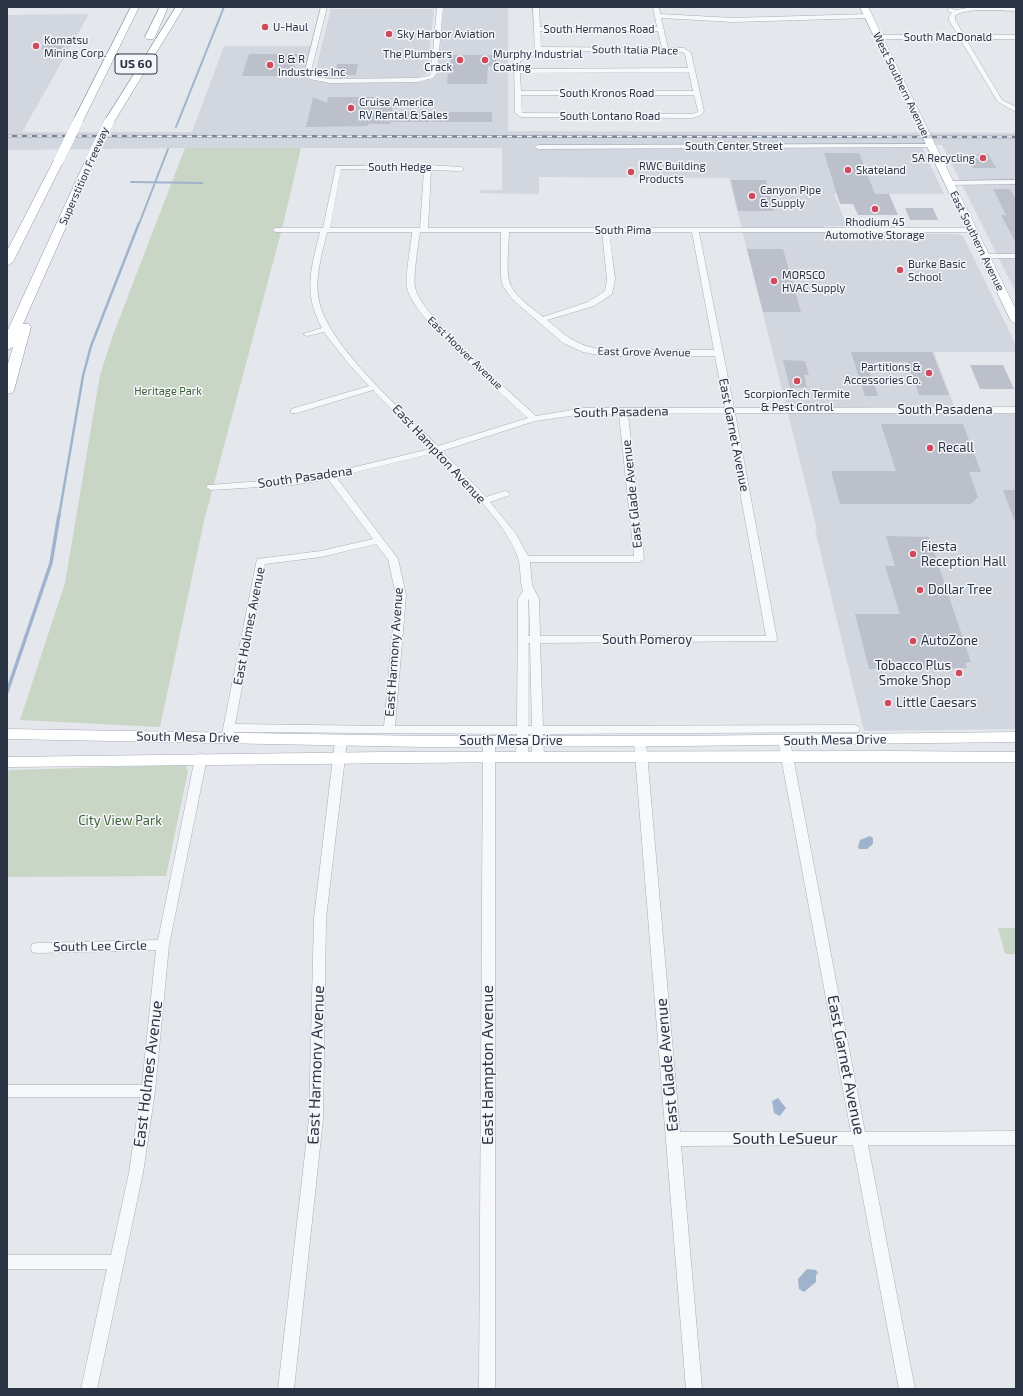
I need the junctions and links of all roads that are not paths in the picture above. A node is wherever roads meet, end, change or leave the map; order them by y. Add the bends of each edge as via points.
1 (127, 7) edge
2 (135, 7) edge
3 (164, 7) edge
4 (180, 7) edge
5 (324, 7) edge
6 (440, 7) edge
7 (536, 7) edge
8 (656, 7) edge
9 (864, 7) edge
10 (1016, 9) edge
11 (658, 16) junction
12 (869, 16) junction
13 (537, 29) junction
14 (660, 29) junction
15 (879, 37) junction
16 (962, 37) junction
17 (1016, 37) edge
18 (114, 48) junction
19 (538, 49) junction
20 (665, 49) junction
21 (692, 70) junction
22 (517, 71) junction
23 (517, 93) junction
24 (697, 93) junction
25 (1014, 111) edge
26 (109, 122) junction
27 (930, 145) junction
28 (538, 147) dead end
29 (338, 167) joint
30 (428, 167) junction
31 (462, 170) dead end
32 (1016, 182) edge
33 (948, 183) junction
34 (37, 202) junction
35 (276, 230) dead end
36 (325, 230) junction
37 (420, 230) junction
38 (505, 230) junction
39 (605, 230) junction
40 (695, 230) junction
41 (970, 230) junction
42 (7, 250) edge
43 (984, 256) junction
44 (1016, 256) edge
45 (7, 262) edge
46 (40, 275) junction
47 (540, 320) junction
48 (1016, 321) edge
49 (326, 329) junction
50 (307, 334) dead end
51 (7, 346) edge
52 (718, 353) junction
53 (375, 387) junction
54 (7, 390) edge
55 (623, 410) junction
56 (730, 410) junction
57 (1016, 410) edge
58 (294, 411) dead end
59 (534, 419) junction
60 (435, 450) junction
61 (330, 476) junction
62 (211, 487) dead end
63 (506, 494) dead end
64 (484, 501) junction
65 (379, 540) junction
66 (524, 559) junction
67 (528, 592) junction
68 (772, 639) joint
69 (522, 640) junction
70 (535, 640) junction
71 (854, 729) dead end
72 (389, 730) junction
73 (228, 733) junction
74 (7, 734) edge
75 (1016, 737) edge
76 (341, 741) junction
77 (488, 741) junction
78 (784, 741) junction
79 (640, 742) junction
80 (522, 743) junction
81 (538, 743) junction
82 (488, 757) junction
83 (641, 757) junction
84 (787, 757) junction
85 (1016, 757) edge
86 (201, 758) junction
87 (339, 758) junction
88 (7, 762) edge
89 (163, 945) junction
90 (37, 948) dead end
91 (7, 1091) edge
92 (148, 1091) junction
93 (860, 1138) junction
94 (1016, 1138) edge
95 (673, 1139) junction
96 (7, 1262) edge
97 (117, 1262) junction
98 (89, 1389) edge
99 (286, 1389) edge
100 (487, 1389) edge
101 (694, 1389) edge
102 (907, 1389) edge

1 - 18 highway
2 - 18 highway, US 60
3 - 26 highway, Superstition Freeway / US 60
4 - 26 highway
5 - 6 street via 308,71 312,78 327,81 432,77
7 - 13 street
8 - 11 street
9 - 12 main road, West Southern Avenue
10 - 16 street via 953,11 952,20
11 - 12 street via 733,20
11 - 14 street
12 - 15 main road, West Southern Avenue
13 - 14 street, South Hermanos Road
13 - 19 street
14 - 20 street
15 - 16 street, South MacDonald
15 - 27 main road, West Southern Avenue
16 - 17 street, South MacDonald
16 - 25 street via 1000,101
18 - 34 highway, US 60, bridge
19 - 20 street, South Italia Place
19 - 22 street via 538,52 517,60
20 - 21 street, South Italia Place via 684,50 688,53
21 - 22 street
21 - 24 street
22 - 23 street
23 - 24 street, South Kronos Road
23 - 24 street, South Lontano Road via 518,113 521,115 668,116 698,115 701,111
26 - 46 highway, Superstition Freeway / US 60, bridge
27 - 28 street, South Center Street
27 - 33 main road, West Southern Avenue
29 - 30 street, South Hedge
29 - 36 street, East Hampton Avenue
30 - 31 street, South Hedge
30 - 37 street, East Hoover Avenue
32 - 33 street
33 - 41 main road, East Southern Avenue
34 - 42 highway
34 - 45 highway, US 60
35 - 36 street, South Pima
36 - 37 street, South Pima
36 - 49 street, East Hampton Avenue via 314,290 319,315
37 - 38 street, South Pima
37 - 59 street, East Hoover Avenue via 412,287 419,306 449,339
38 - 39 street, South Pima
38 - 47 street, East Grove Avenue via 504,277 515,297
39 - 40 street, South Pima
39 - 47 street via 611,279 608,292 591,304
40 - 41 street, South Pima
40 - 52 street, East Garnet Avenue
41 - 43 main road, East Southern Avenue
43 - 44 street
43 - 48 main road, East Southern Avenue
46 - 51 highway, Superstition Freeway / US 60
46 - 54 highway
47 - 52 street, East Grove Avenue via 566,341 594,352
49 - 50 street
49 - 53 street, East Hampton Avenue
52 - 56 street, East Garnet Avenue
53 - 58 street
53 - 60 street, East Hampton Avenue
55 - 56 street, South Pasadena
55 - 59 street, South Pasadena via 584,411
55 - 66 street, East Glade Avenue via 639,559
56 - 57 street, South Pasadena
56 - 68 street, East Garnet Avenue
59 - 60 street, South Pasadena
60 - 61 street, South Pasadena
60 - 64 street, East Hampton Avenue
61 - 62 street, South Pasadena via 292,482
61 - 65 street, East Harmony Avenue
63 - 64 street
64 - 66 street, East Hampton Avenue via 509,531
65 - 72 street, East Harmony Avenue via 393,559 401,595
65 - 73 street, East Holmes Avenue via 332,553 261,561
66 - 67 street, East Hampton Avenue
67 - 69 street, East Hampton Avenue via 523,598
67 - 70 street, East Hampton Avenue via 534,598
68 - 70 street, South Pomeroy
69 - 70 street, South Pomeroy
69 - 80 street, East Hampton Avenue
70 - 81 street, East Hampton Avenue
71 - 81 street, South Mesa Drive
72 - 73 street, South Mesa Drive
72 - 80 street, South Mesa Drive
73 - 74 main road, South Mesa Drive
73 - 76 main road, South Mesa Drive
75 - 78 main road, South Mesa Drive
76 - 77 main road, South Mesa Drive
76 - 87 street, East Harmony Avenue
77 - 80 main road, South Mesa Drive
77 - 82 street, East Hampton Avenue
78 - 79 main road, South Mesa Drive
78 - 84 street, East Garnet Avenue
79 - 81 main road, South Mesa Drive
79 - 83 street, East Glade Avenue
80 - 81 main road, South Mesa Drive
80 - 81 street, South Mesa Drive
80 - 82 main road, South Mesa Drive
81 - 83 main road, South Mesa Drive
82 - 87 main road, South Mesa Drive
82 - 100 street, East Hampton Avenue
83 - 84 main road, South Mesa Drive
83 - 95 street, East Glade Avenue
84 - 85 main road, South Mesa Drive
84 - 93 street, East Garnet Avenue
86 - 87 main road, South Mesa Drive
86 - 88 main road, South Mesa Drive
86 - 89 street, East Holmes Avenue
87 - 99 street, East Harmony Avenue via 320,918 316,1119
89 - 90 street, South Lee Circle
89 - 92 street, East Holmes Avenue
91 - 92 street
92 - 97 street, East Holmes Avenue via 136,1173
93 - 94 street, South LeSueur
93 - 95 street, South LeSueur
93 - 102 street, East Garnet Avenue
95 - 101 street, East Glade Avenue
96 - 97 street
97 - 98 street, East Holmes Avenue

